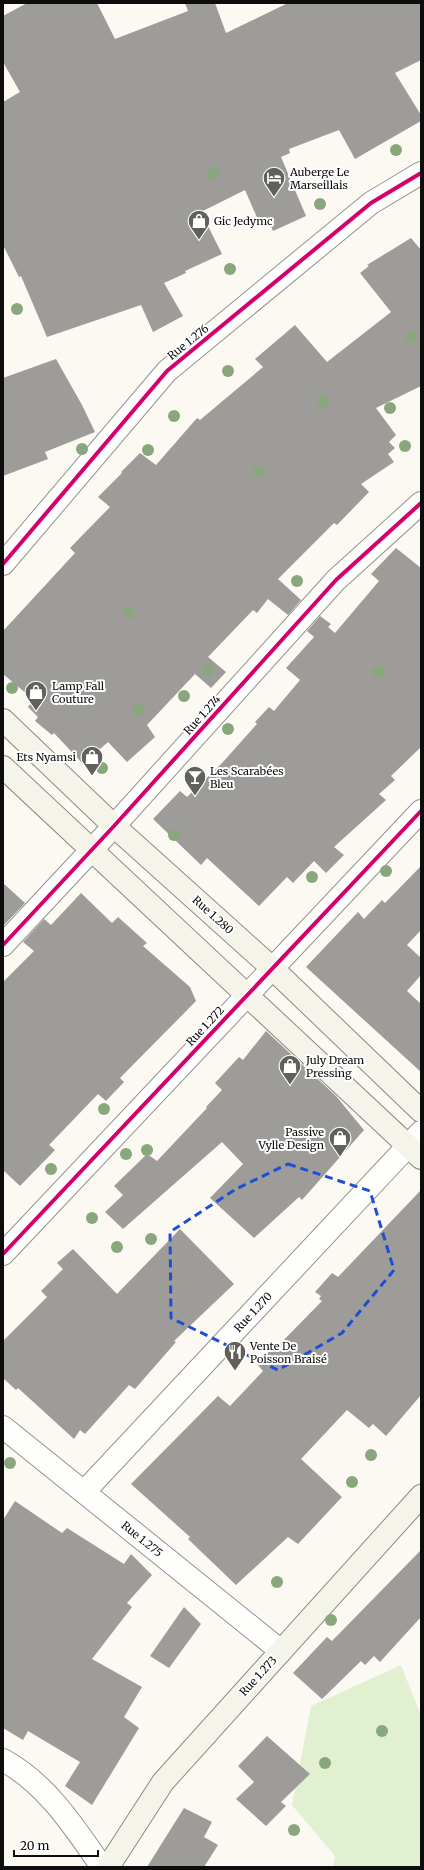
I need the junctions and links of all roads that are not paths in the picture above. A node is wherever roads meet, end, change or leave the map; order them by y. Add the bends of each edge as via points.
1 (421, 173) edge
2 (421, 503) edge
3 (3, 564) edge
4 (3, 720) edge
5 (3, 767) edge
6 (421, 811) edge
7 (114, 826) junction
8 (92, 850) junction
9 (3, 945) edge
10 (272, 968) junction
11 (247, 995) junction
12 (421, 1111) edge
13 (417, 1146) edge
14 (3, 1254) edge
15 (3, 1427) edge
16 (84, 1492) junction
17 (421, 1496) edge
18 (281, 1651) junction
19 (3, 1760) edge
20 (102, 1867) edge
21 (108, 1867) edge

1 - 3 street, Rue 1.276 via 371,203 167,371
2 - 7 street, Rue 1.274 via 336,580
4 - 7 main road, Rue 1.280
5 - 8 main road
6 - 10 street, Rue 1.272
7 - 8 street, Rue 1.274
7 - 10 main road, Rue 1.280
8 - 9 street, Rue 1.274
8 - 11 main road
10 - 11 street, Rue 1.272
10 - 12 main road, Rue 1.280
11 - 13 main road
11 - 14 street, Rue 1.272
13 - 16 street, Rue 1.270
15 - 16 street, Rue 1.275
16 - 18 street, Rue 1.275
17 - 18 main road, Rue 1.273
18 - 21 main road, Rue 1.273 via 163,1782
19 - 20 street via 42,1789 65,1815

